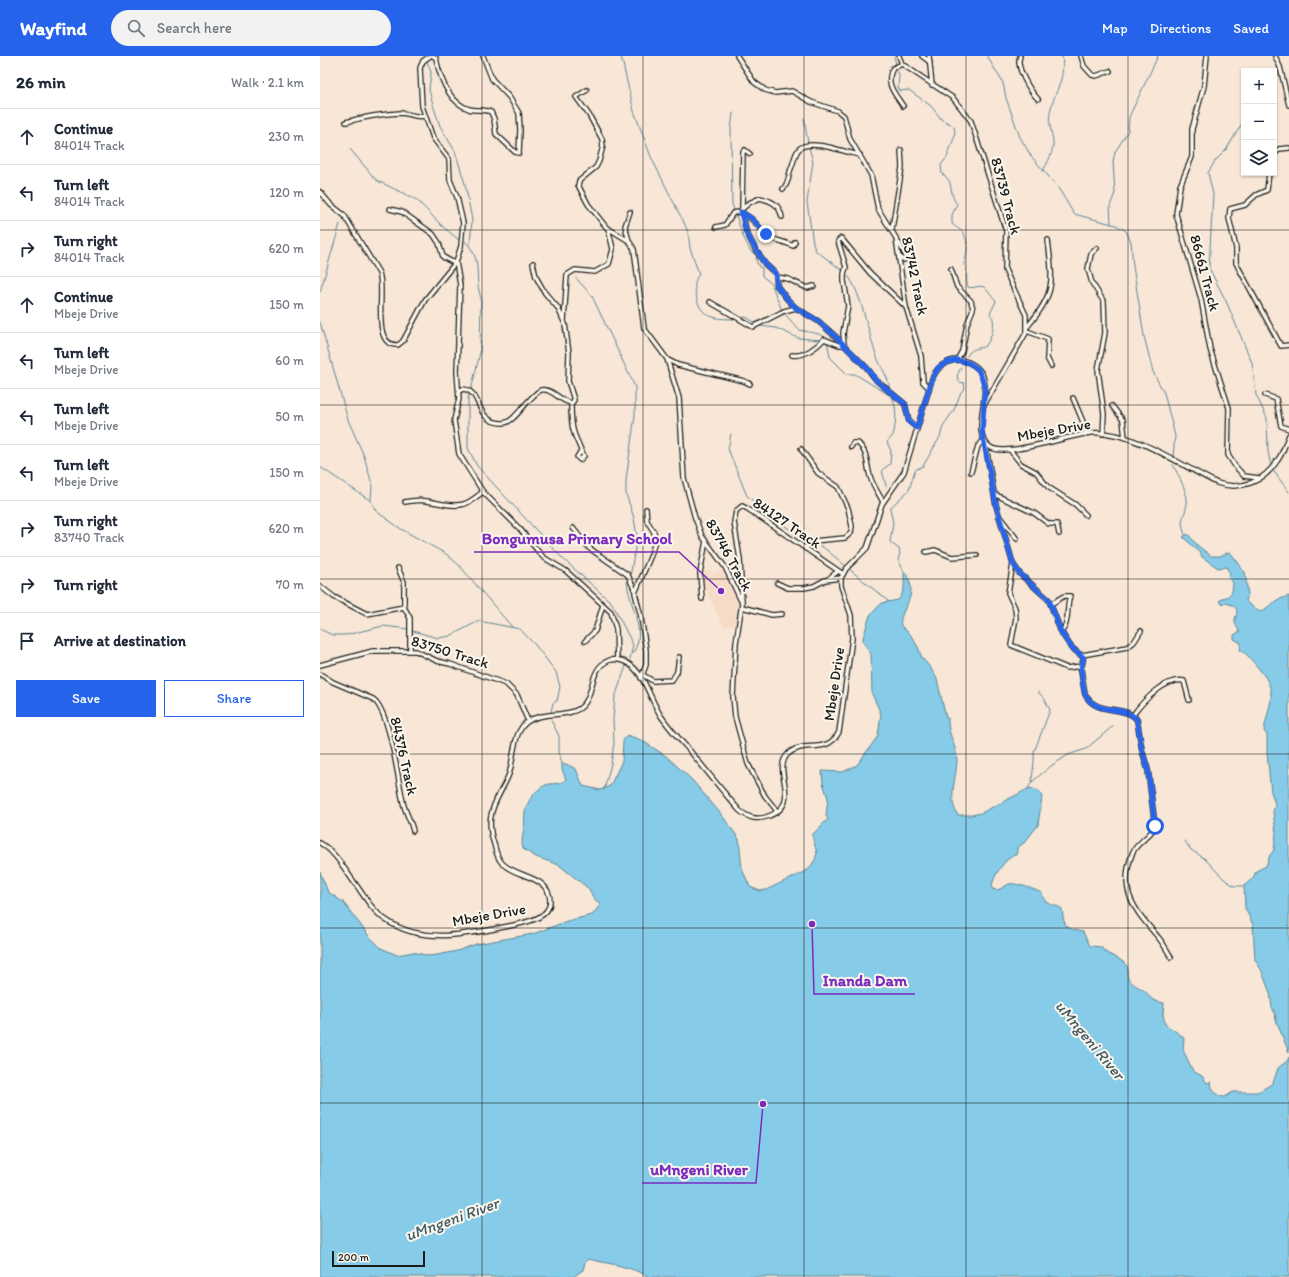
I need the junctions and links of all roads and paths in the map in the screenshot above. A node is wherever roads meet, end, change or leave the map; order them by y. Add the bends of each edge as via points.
1 (430, 56) edge
2 (433, 56) edge
3 (483, 56) edge
4 (737, 56) edge
5 (899, 56) edge
6 (922, 56) edge
7 (929, 56) edge
8 (1020, 56) edge
9 (1081, 56) edge
10 (1206, 56) edge
11 (1275, 56) edge
12 (930, 62) junction
13 (902, 64) junction
14 (1110, 71) dead end
15 (932, 85) junction
16 (587, 90) dead end
17 (1038, 99) dead end
18 (1289, 105) edge
19 (903, 106) dead end
20 (425, 116) junction
21 (346, 122) dead end
22 (1289, 148) edge
23 (901, 150) dead end
24 (1277, 152) edge
25 (750, 154) dead end
26 (860, 155) junction
27 (1269, 176) edge
28 (783, 189) dead end
29 (320, 192) edge
30 (390, 209) dead end
31 (741, 211) junction
32 (630, 212) dead end
33 (782, 217) dead end
34 (716, 226) dead end
35 (608, 228) junction
36 (892, 229) junction
37 (1048, 240) dead end
38 (628, 241) junction
39 (897, 241) junction
40 (795, 242) dead end
41 (1097, 248) dead end
42 (899, 256) junction
43 (455, 263) junction
44 (532, 263) dead end
45 (951, 269) dead end
46 (777, 278) junction
47 (814, 286) dead end
48 (710, 302) dead end
49 (906, 307) junction
50 (796, 308) junction
51 (564, 322) junction
52 (1027, 329) junction
53 (844, 344) junction
54 (1289, 345) edge
55 (792, 355) dead end
56 (667, 359) junction
57 (957, 360) junction
58 (1051, 366) dead end
59 (750, 384) dead end
60 (929, 388) junction
61 (458, 391) junction
62 (1265, 395) dead end
63 (1072, 398) dead end
64 (570, 403) junction
65 (984, 405) junction
66 (1112, 406) dead end
67 (917, 428) junction
68 (1289, 429) edge
69 (1085, 434) junction
70 (1103, 434) junction
71 (1289, 435) edge
72 (1126, 438) junction
73 (984, 441) junction
74 (851, 447) dead end
75 (801, 449) dead end
76 (1010, 450) junction
77 (581, 451) dead end
78 (972, 472) dead end
79 (1259, 478) junction
80 (483, 492) junction
81 (994, 494) junction
82 (405, 502) dead end
83 (883, 502) junction
84 (646, 509) dead end
85 (998, 515) junction
86 (1086, 515) dead end
87 (573, 528) dead end
88 (1059, 534) dead end
89 (1017, 539) dead end
90 (706, 541) junction
91 (806, 549) junction
92 (926, 552) dead end
93 (977, 555) dead end
94 (1013, 564) junction
95 (398, 568) dead end
96 (837, 572) junction
97 (842, 576) junction
98 (827, 579) junction
99 (777, 583) dead end
100 (320, 586) edge
101 (635, 591) junction
102 (702, 599) dead end
103 (1051, 604) junction
104 (603, 605) junction
105 (742, 605) junction
106 (404, 607) junction
107 (782, 614) dead end
108 (1141, 631) dead end
109 (1061, 632) junction
110 (585, 641) dead end
111 (410, 650) junction
112 (1082, 655) junction
113 (680, 657) dead end
114 (617, 659) junction
115 (320, 665) edge
116 (1081, 666) junction
117 (320, 674) edge
118 (642, 677) junction
119 (1189, 700) dead end
120 (1132, 715) junction
121 (528, 721) junction
122 (777, 811) junction
123 (413, 831) dead end
124 (320, 843) edge
125 (1171, 957) dead end

1 - 20 street via 423,61 420,68 420,99
2 - 3 street via 436,58 443,84 454,99 469,109 491,112 496,134 519,153 519,113 509,97 492,79
4 - 26 street, 83742 Track via 754,82 765,90 775,93 792,91 811,102 841,112 846,119 850,139
5 - 13 street
6 - 12 street
7 - 12 street
8 - 17 street via 1019,64 1026,82
9 - 14 street via 1082,63 1090,74 1096,76
10 - 79 street, 86661 Track via 1204,86 1192,129 1192,157 1180,186 1176,214 1201,299 1210,349 1229,408 1228,455 1244,476
11 - 18 street
12 - 15 street
13 - 15 street, 83739 Track
13 - 19 street via 893,68 890,79 891,87
15 - 52 street, 83739 Track via 946,92 960,104 974,128 1006,231 1005,270 1025,310
16 - 35 street via 576,97 602,139 603,149 596,167 579,181 578,185 588,204
20 - 21 street via 386,114
20 - 43 street via 435,141 449,158 450,180 462,218 463,235
22 - 24 street via 1279,149
23 - 36 street via 902,167
25 - 31 street via 745,150 743,152
26 - 28 street via 821,146 803,147 798,151
26 - 36 street, 83742 Track via 871,175 878,209
27 - 54 street via 1267,190 1256,195 1245,205 1230,209 1229,218 1236,248 1236,263 1281,346
29 - 43 street via 344,215 379,273 382,283 382,330 384,339 390,344 403,341 425,300
30 - 43 street via 402,212 433,234 443,257
31 - 33 street via 749,203 760,198 776,204
31 - 34 street via 732,214 725,225
31 - 40 street via 769,237 793,246
31 - 46 street via 749,238
32 - 38 street, 83746 Track via 625,226
35 - 38 street
35 - 51 street via 613,249 609,264 595,272 575,270 567,275
36 - 39 street, 83742 Track
37 - 52 street via 1052,265 1048,297
38 - 56 street, 83746 Track via 635,252 644,328
39 - 42 street, 83742 Track
39 - 42 street via 907,258 904,260
41 - 70 street via 1091,254 1088,270 1090,279 1104,302 1105,333 1098,370 1104,414
42 - 49 street, 83742 Track
43 - 61 street via 460,285
44 - 51 street via 537,280 558,308
45 - 57 street via 958,289 971,301 973,309
46 - 47 street via 788,279 807,288
46 - 50 street via 779,289
48 - 50 street via 753,327 784,311
49 - 53 street via 870,273 843,239 839,239 846,267 844,274 848,306 842,333
49 - 60 street, 83742 Track via 910,313 921,356 923,382
50 - 53 street via 818,321
51 - 64 street via 569,353 568,381 574,399
52 - 58 street via 1048,339 1046,358
52 - 65 street
53 - 55 street via 839,345 824,339 806,352
53 - 67 street via 877,381 905,404 909,422
56 - 59 street via 678,365
56 - 90 street, 83746 Track via 680,404 684,478 697,525
57 - 60 street via 938,368
57 - 65 street via 973,364 981,373 985,386
60 - 67 street
61 - 64 street via 463,389 471,392 486,418 501,423 511,420 530,398 541,390 548,390
61 - 80 street via 454,420 458,448 465,465
62 - 68 street via 1276,399 1281,426
63 - 69 street via 1084,425
64 - 77 street via 572,430
65 - 73 street via 981,427
66 - 72 street via 1123,420
67 - 83 street via 904,472
69 - 70 street, Mbeje Drive
69 - 76 street, Mbeje Drive
70 - 72 street, Mbeje Drive
71 - 79 street, Mbeje Drive via 1276,463
72 - 79 street, Mbeje Drive via 1222,484 1240,487
73 - 76 street, Mbeje Drive via 995,450
73 - 78 street via 978,446
73 - 81 street
74 - 83 street via 853,443 858,443 864,451 871,478
75 - 91 street via 818,473 838,487 847,503 852,526 851,533 845,538 813,541
76 - 86 street via 1020,464 1036,472 1051,490 1076,505
80 - 82 street via 470,501 457,505 419,499
80 - 104 street via 520,529 543,557 566,570
81 - 85 street
81 - 88 street via 1034,513 1049,524 1057,524
83 - 97 street via 868,548
84 - 101 street via 648,523 654,532 654,544
85 - 89 street
85 - 94 street
87 - 101 street via 590,548 628,575
90 - 102 street via 700,573
90 - 105 street, 83746 Track via 721,559
91 - 96 street, 84127 Track
91 - 105 street, 84127 Track via 748,508 742,506 737,509 734,522 740,559
92 - 93 street via 935,550 952,557
94 - 103 street
94 - 116 street via 1008,593 1015,608 1016,618 1011,645 1067,668
95 - 106 street via 404,582
96 - 97 street, 84127 Track
96 - 98 street
97 - 98 street
97 - 122 street, Mbeje Drive via 841,586 851,615 852,638 839,732 834,740 826,745 796,749 788,754 782,765 786,796
98 - 99 street via 804,588 788,588
100 - 106 street via 334,597 367,614
101 - 118 street via 646,650 646,665
103 - 109 street
103 - 109 street via 1064,596 1070,596 1066,624
104 - 110 street via 595,631
104 - 114 street via 614,617
105 - 107 street via 772,614
105 - 122 street, 83746 Track via 732,696 735,717 748,764 765,796
106 - 111 street via 410,618
108 - 112 street via 1127,647
109 - 112 street via 1071,647
111 - 115 street, 83750 Track via 373,651
111 - 121 street, 83750 Track via 506,684 517,695
112 - 116 street
113 - 118 street via 677,672 672,680 657,682
114 - 118 street via 633,667
114 - 121 street via 605,662 598,668 588,698 580,709 536,717
116 - 120 street via 1084,692 1090,700 1107,710
117 - 123 street, 84376 Track via 373,699 378,704 386,723 403,804
118 - 122 street via 664,720 740,811 754,818 766,817
119 - 120 street via 1184,681 1172,680 1147,699
120 - 125 street via 1137,720 1147,766 1155,826 1132,854 1128,870 1128,892 1138,914 1163,943
121 - 124 street, Mbeje Drive via 521,726 517,734 509,776 492,810 490,824 500,861 512,871 538,881 547,890 550,902 541,916 514,925 453,935 412,932 397,927 378,914 339,861

